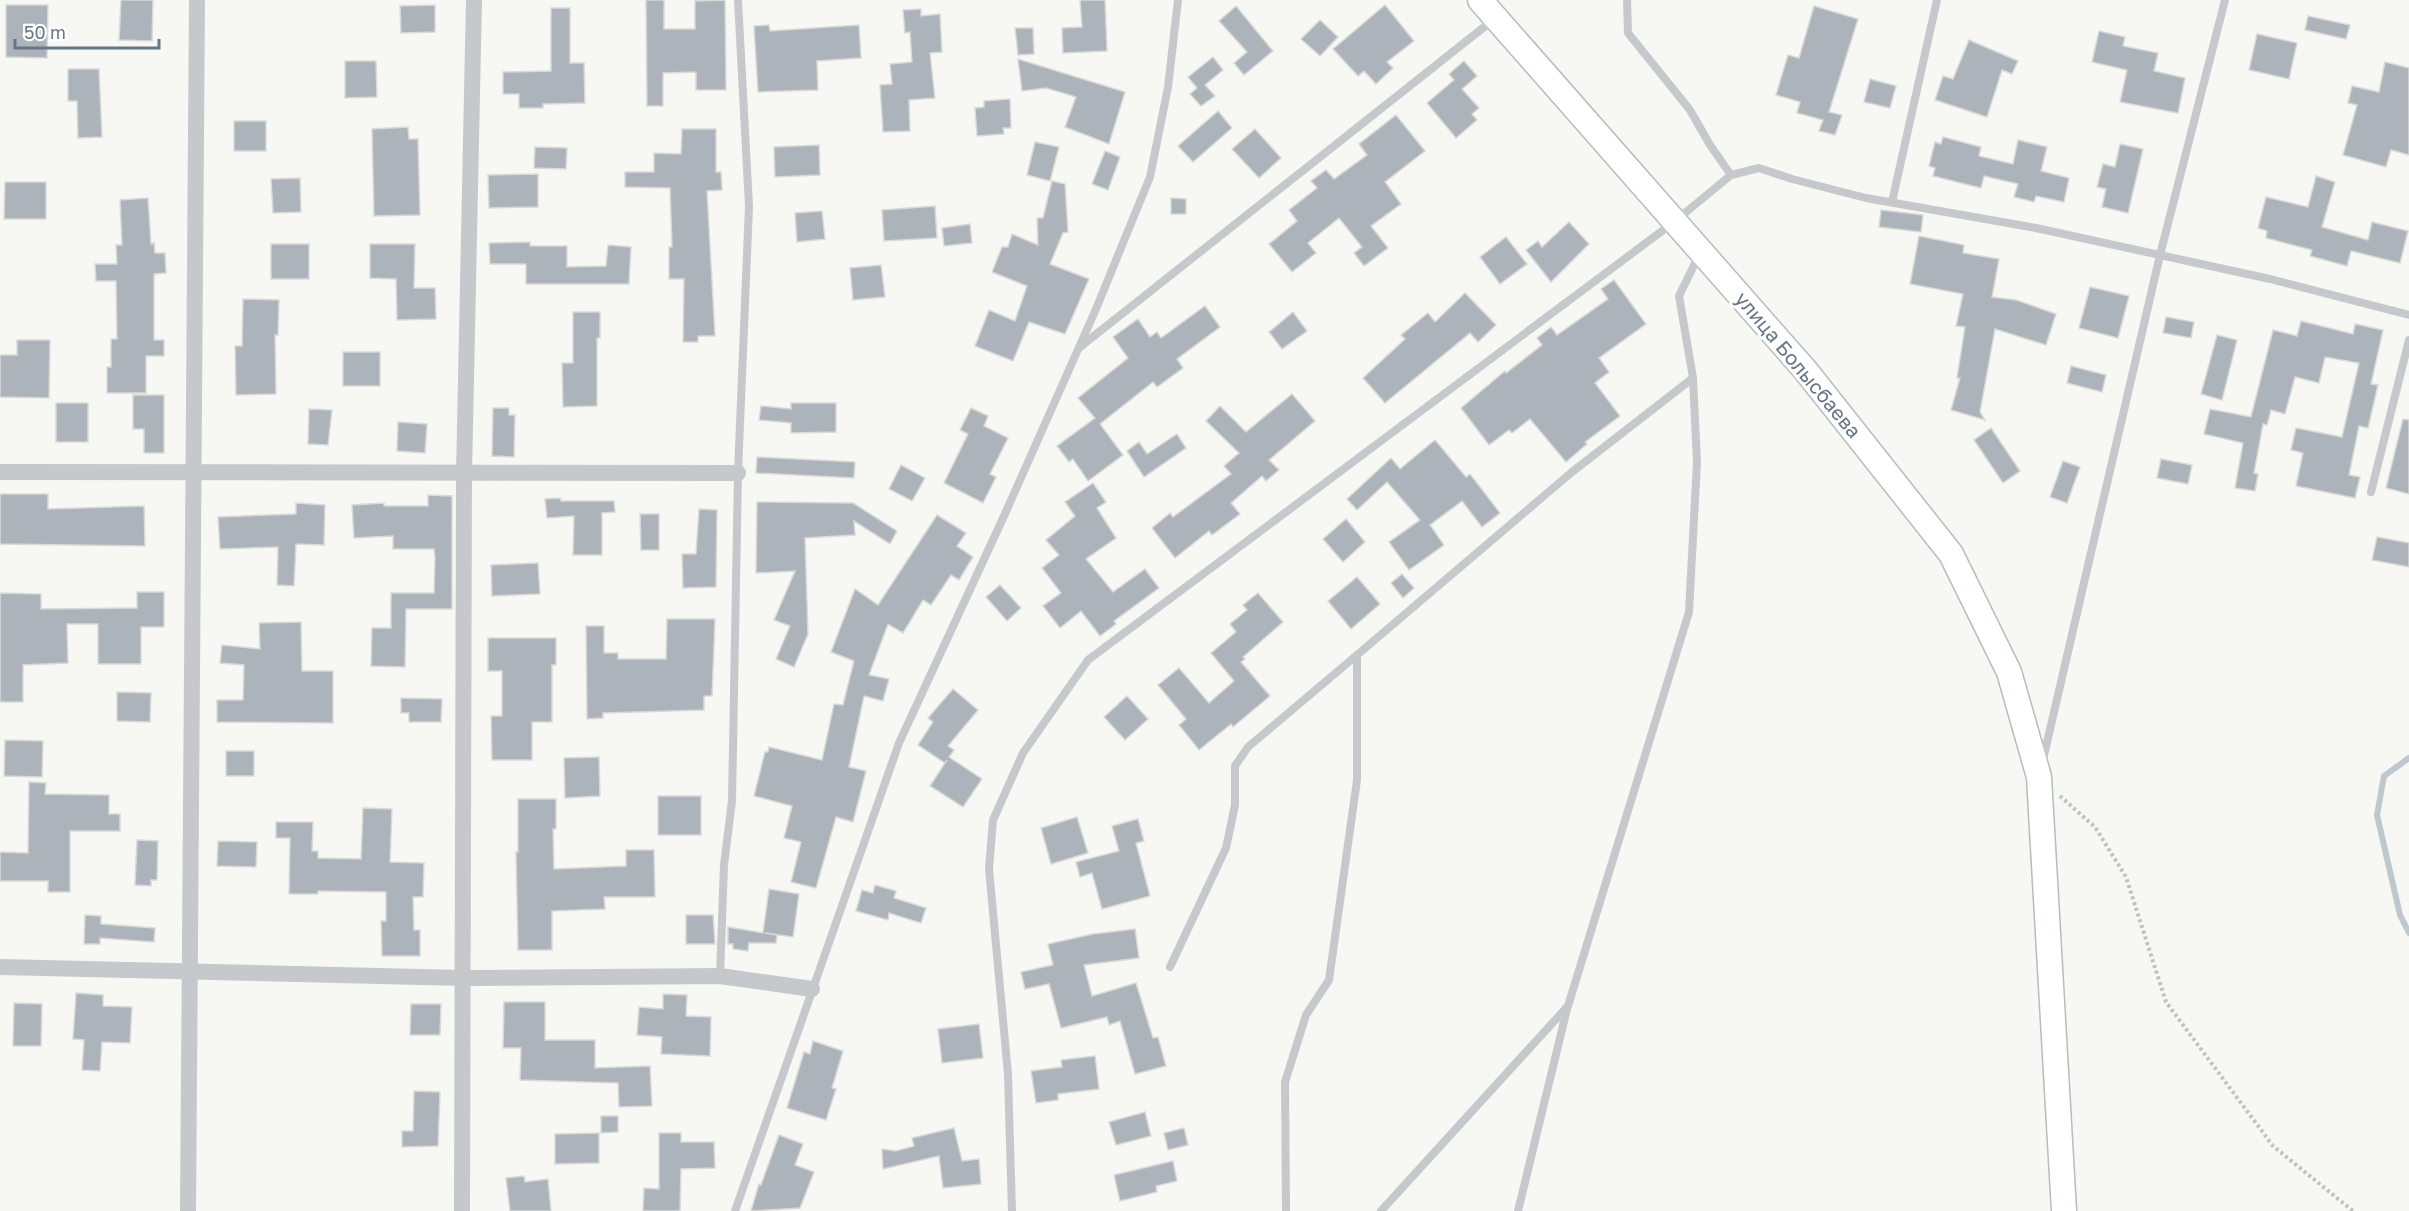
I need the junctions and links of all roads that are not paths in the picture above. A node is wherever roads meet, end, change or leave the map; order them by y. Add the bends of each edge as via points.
1 (197, 0) edge
2 (474, 0) edge
3 (738, 0) edge
4 (1178, 0) edge
5 (1480, 0) edge
6 (1627, 0) edge
7 (1937, 0) edge
8 (2225, 0) edge
9 (1496, 18) junction
10 (1731, 175) junction
11 (1892, 202) junction
12 (1674, 222) junction
13 (1700, 252) junction
14 (2160, 255) junction
15 (2409, 315) edge
16 (2409, 340) edge
17 (1078, 349) junction
18 (1693, 378) junction
19 (194, 471) junction
20 (0, 472) edge
21 (464, 473) junction
22 (738, 473) junction
23 (2371, 492) dead end
24 (1357, 655) junction
25 (2039, 777) junction
26 (0, 967) edge
27 (1170, 967) dead end
28 (188, 972) junction
29 (720, 976) junction
30 (464, 978) junction
31 (812, 989) junction
32 (1568, 1006) junction
33 (188, 1211) edge
34 (462, 1211) edge
35 (735, 1211) edge
36 (1012, 1211) edge
37 (1286, 1211) edge
38 (1381, 1211) edge
39 (1518, 1211) edge
40 (2064, 1211) edge

1 - 19 street
2 - 21 street
3 - 22 lane via 749,206
4 - 17 lane via 1168,87 1150,177
5 - 9 street, улица Болысбаева
6 - 10 lane via 1628,33 1690,110
7 - 11 lane
8 - 14 lane
9 - 12 street, улица Болысбаева
9 - 17 lane
10 - 11 lane via 1760,168
10 - 12 lane
11 - 14 lane
12 - 13 street, улица Болысбаева
12 - 36 lane via 1088,660 1023,753 993,820 989,869 1008,1074
13 - 18 lane via 1679,296
13 - 25 street, улица Болысбаева via 1806,371 1951,554 2009,672
14 - 15 lane
14 - 25 lane
16 - 23 lane
17 - 31 lane via 899,743
18 - 24 lane via 1572,472
18 - 32 lane via 1697,462 1689,612
19 - 20 street
19 - 21 street
19 - 28 street
21 - 22 street
21 - 30 street
22 - 29 lane via 732,801 724,865
24 - 27 lane via 1248,747 1235,766 1235,805 1227,848
24 - 37 lane via 1357,780 1329,980 1306,1015 1285,1082
25 - 40 street, улица Болысбаева
26 - 28 street
28 - 30 street
28 - 33 street
29 - 30 street
29 - 31 street
30 - 34 street
31 - 35 lane
32 - 38 lane
32 - 39 lane

